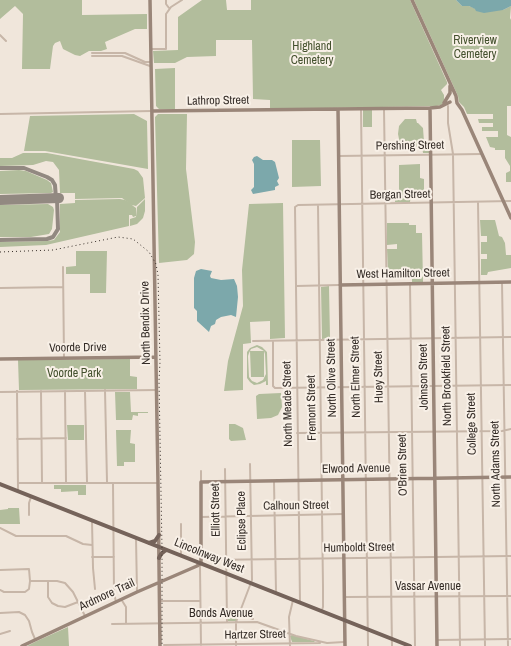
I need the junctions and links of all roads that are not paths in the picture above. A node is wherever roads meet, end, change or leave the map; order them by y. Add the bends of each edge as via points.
1 (150, 0) edge
2 (166, 0) edge
3 (182, 0) edge
4 (412, 0) edge
5 (169, 8) junction
6 (0, 35) edge
7 (6, 41) dead end
8 (151, 49) junction
9 (92, 54) dead end
10 (151, 64) junction
11 (449, 81) junction
12 (450, 93) junction
13 (455, 94) junction
14 (447, 99) junction
15 (456, 100) junction
16 (451, 102) junction
17 (448, 106) dead end
18 (436, 107) junction
19 (361, 108) junction
20 (384, 108) junction
21 (430, 108) junction
22 (338, 109) junction
23 (462, 110) junction
24 (152, 112) junction
25 (0, 114) edge
26 (431, 154) junction
27 (453, 154) junction
28 (482, 154) junction
29 (385, 155) junction
30 (339, 156) junction
31 (362, 156) junction
32 (511, 201) edge
33 (478, 202) junction
34 (504, 202) junction
35 (431, 203) junction
36 (454, 203) junction
37 (339, 204) junction
38 (362, 204) junction
39 (385, 204) junction
40 (318, 205) junction
41 (296, 206) joint
42 (511, 218) edge
43 (63, 267) dead end
44 (479, 282) junction
45 (502, 282) junction
46 (511, 282) edge
47 (455, 283) junction
48 (363, 284) junction
49 (386, 284) junction
50 (410, 284) junction
51 (432, 284) junction
52 (319, 285) junction
53 (340, 285) junction
54 (295, 286) junction
55 (63, 287) junction
56 (0, 288) edge
57 (511, 337) edge
58 (456, 338) junction
59 (480, 338) junction
60 (503, 338) junction
61 (387, 339) junction
62 (411, 339) junction
63 (433, 339) junction
64 (296, 340) junction
65 (320, 340) junction
66 (341, 340) junction
67 (364, 340) junction
68 (252, 341) dead end
69 (272, 341) junction
70 (156, 357) junction
71 (64, 358) junction
72 (0, 359) edge
73 (511, 384) edge
74 (456, 385) junction
75 (481, 385) junction
76 (504, 385) junction
77 (388, 386) junction
78 (411, 386) junction
79 (434, 386) junction
80 (342, 387) junction
81 (365, 387) junction
82 (297, 388) junction
83 (320, 388) junction
84 (105, 390) junction
85 (157, 390) junction
86 (41, 391) junction
87 (65, 391) junction
88 (85, 391) junction
89 (0, 392) edge
90 (17, 392) junction
91 (511, 429) edge
92 (504, 430) junction
93 (412, 431) junction
94 (434, 431) junction
95 (457, 431) junction
96 (481, 431) junction
97 (342, 432) junction
98 (365, 432) junction
99 (389, 432) junction
100 (297, 433) junction
101 (321, 433) junction
102 (66, 438) junction
103 (18, 439) junction
104 (42, 439) junction
105 (250, 464) dead end
106 (225, 469) dead end
107 (201, 471) dead end
108 (511, 477) edge
109 (435, 478) junction
110 (457, 478) junction
111 (482, 478) junction
112 (505, 478) junction
113 (343, 479) junction
114 (366, 479) junction
115 (389, 479) junction
116 (413, 479) junction
117 (274, 480) junction
118 (298, 480) junction
119 (322, 480) junction
120 (225, 481) junction
121 (251, 481) junction
122 (66, 482) junction
123 (87, 482) junction
124 (107, 482) junction
125 (113, 482) junction
126 (201, 482) junction
127 (18, 483) junction
128 (42, 483) junction
129 (158, 483) junction
130 (0, 484) edge
131 (18, 491) junction
132 (31, 496) junction
133 (344, 514) junction
134 (29, 515) dead end
135 (299, 515) junction
136 (322, 515) junction
137 (226, 516) junction
138 (251, 516) junction
139 (275, 516) junction
140 (201, 517) junction
141 (92, 520) junction
142 (181, 524) dead end
143 (0, 528) edge
144 (114, 529) junction
145 (159, 536) junction
146 (136, 538) junction
147 (149, 543) junction
148 (92, 545) junction
149 (159, 547) junction
150 (166, 550) junction
151 (181, 555) junction
152 (436, 556) junction
153 (459, 556) junction
154 (483, 556) junction
155 (506, 556) junction
156 (511, 556) edge
157 (114, 557) junction
158 (367, 557) junction
159 (390, 557) junction
160 (414, 557) junction
161 (92, 558) junction
162 (159, 558) junction
163 (299, 558) junction
164 (323, 558) junction
165 (344, 558) junction
166 (252, 559) junction
167 (276, 559) junction
168 (207, 560) dead end
169 (226, 560) junction
170 (201, 563) junction
171 (0, 570) edge
172 (226, 574) junction
173 (48, 580) junction
174 (30, 581) junction
175 (159, 582) junction
176 (252, 584) junction
177 (95, 589) dead end
178 (0, 590) edge
179 (137, 592) junction
180 (276, 593) junction
181 (391, 596) junction
182 (414, 596) junction
183 (437, 596) junction
184 (459, 596) junction
185 (484, 596) junction
186 (507, 596) junction
187 (511, 596) edge
188 (345, 597) junction
189 (368, 597) junction
190 (121, 600) junction
191 (293, 600) junction
192 (159, 601) junction
193 (200, 601) junction
194 (78, 602) junction
195 (116, 602) junction
196 (300, 603) junction
197 (227, 609) junction
198 (322, 612) junction
199 (0, 613) edge
200 (240, 614) junction
201 (85, 617) junction
202 (253, 619) dead end
203 (345, 621) junction
204 (201, 622) junction
205 (227, 622) junction
206 (236, 622) junction
207 (160, 623) junction
208 (112, 624) dead end
209 (126, 624) junction
210 (368, 630) junction
211 (10, 631) dead end
212 (0, 634) edge
213 (289, 634) junction
214 (35, 639) junction
215 (392, 639) junction
216 (484, 639) junction
217 (507, 639) junction
218 (511, 639) edge
219 (438, 640) junction
220 (460, 640) junction
221 (327, 643) junction
222 (345, 644) edge
223 (201, 645) edge
224 (236, 645) edge
225 (290, 645) edge
226 (22, 646) edge
227 (162, 646) edge
228 (368, 646) edge
229 (392, 646) edge
230 (410, 646) edge
231 (415, 646) edge
232 (438, 646) edge
233 (460, 646) edge
234 (484, 646) edge
235 (508, 646) edge

1 - 8 street, North Bendix Drive
2 - 5 street
3 - 5 street
4 - 11 street
5 - 8 street via 166,16 166,49
6 - 7 street
8 - 10 street, North Bendix Drive
9 - 10 street via 122,56
10 - 24 street, North Bendix Drive
11 - 12 street
11 - 13 street
12 - 13 street
12 - 14 street
13 - 15 street
14 - 16 street
14 - 18 street, Lathrop Street
15 - 16 street
15 - 23 street
16 - 18 street, Lathrop Street
16 - 23 street
17 - 27 street, North Brookfield Street
18 - 21 street, Lathrop Street
19 - 20 street, Lathrop Street
19 - 22 street, Lathrop Street
19 - 31 street, North Elmer Street
20 - 21 street, Lathrop Street
20 - 29 street, Huey Street
21 - 26 street, Johnson Street
22 - 24 street, Lathrop Street
22 - 30 street, North Olive Street
23 - 28 street
24 - 25 street, Lathrop Street
24 - 70 street, North Bendix Drive
26 - 27 street, Pershing Street
26 - 29 street, Pershing Street
26 - 35 street, Johnson Street
27 - 28 street, Pershing Street
27 - 36 street, North Brookfield Street
28 - 34 street
29 - 31 street, Pershing Street
29 - 39 street, Huey Street
30 - 31 street, Pershing Street
30 - 37 street, North Olive Street
31 - 38 street, North Elmer Street
32 - 34 street, Bergan Street
33 - 34 street, Bergan Street
33 - 36 street, Bergan Street
33 - 44 street, College Street
34 - 42 street
35 - 36 street, Bergan Street
35 - 39 street, Bergan Street
35 - 51 street, Johnson Street
36 - 47 street, North Brookfield Street
37 - 38 street, Bergan Street
37 - 40 street, Bergan Street
37 - 53 street, North Olive Street
38 - 39 street, Bergan Street
38 - 48 street, North Elmer Street
39 - 49 street, Huey Street
40 - 41 street, Bergan Street
40 - 52 street, Fremont Street
41 - 54 street, North Meade Street
43 - 55 street
44 - 45 street, West Hamilton Street
44 - 47 street, West Hamilton Street
44 - 59 street, College Street
45 - 46 street, West Hamilton Street
45 - 60 street, North Adams Street
47 - 51 street, West Hamilton Street
47 - 58 street, North Brookfield Street
48 - 49 street, West Hamilton Street
48 - 53 street, West Hamilton Street
48 - 67 street, North Elmer Street
49 - 50 street, West Hamilton Street
49 - 61 street, Huey Street
50 - 51 street, West Hamilton Street
50 - 62 street, O'Brien Street
51 - 63 street, Johnson Street
52 - 53 street, West Hamilton Street
52 - 54 street, West Hamilton Street
52 - 65 street, Fremont Street
53 - 66 street, North Olive Street
54 - 64 street, North Meade Street
55 - 56 street
55 - 71 street
57 - 60 street
58 - 59 street
58 - 63 street
58 - 74 street, North Brookfield Street
59 - 60 street
59 - 75 street, College Street
60 - 76 street, North Adams Street
61 - 62 street
61 - 67 street
61 - 77 street, Huey Street
62 - 63 street
62 - 78 street, O'Brien Street
63 - 79 street, Johnson Street
64 - 65 street
64 - 69 street
64 - 82 street, North Meade Street
65 - 66 street
65 - 83 street, Fremont Street
66 - 67 street
66 - 80 street, North Olive Street
67 - 81 street, North Elmer Street
68 - 69 street
69 - 82 street via 273,386
70 - 71 street, Voorde Drive
70 - 85 street, North Bendix Drive
71 - 72 street, Voorde Drive
73 - 76 street
74 - 75 street
74 - 79 street
74 - 95 street, North Brookfield Street
75 - 76 street
75 - 96 street, College Street
76 - 92 street, North Adams Street
77 - 78 street
77 - 81 street
77 - 99 street, Huey Street
78 - 79 street
78 - 93 street, O'Brien Street
79 - 94 street, Johnson Street
80 - 81 street
80 - 83 street
80 - 97 street, North Olive Street
81 - 98 street, North Elmer Street
82 - 83 street
82 - 100 street, North Meade Street
83 - 101 street, Fremont Street
84 - 85 street
84 - 88 street
84 - 124 street
85 - 129 street, North Bendix Drive
86 - 87 street
86 - 90 street
86 - 104 street
87 - 88 street
87 - 102 street
88 - 123 street
89 - 90 street
90 - 103 street
91 - 92 street
92 - 96 street
92 - 112 street, North Adams Street
93 - 94 street
93 - 99 street
93 - 116 street, O'Brien Street
94 - 95 street
94 - 109 street, Johnson Street
95 - 96 street
95 - 110 street, North Brookfield Street
96 - 111 street, College Street
97 - 98 street
97 - 101 street
97 - 113 street, North Olive Street
98 - 99 street
98 - 114 street, North Elmer Street
99 - 115 street, Huey Street
100 - 101 street
100 - 118 street, North Meade Street
101 - 119 street, Fremont Street
102 - 104 street
102 - 122 street
103 - 104 street
103 - 127 street
104 - 128 street
105 - 121 street, Eclipse Place
106 - 120 street, Elliott Street
107 - 126 street
108 - 112 street, Elwood Avenue
109 - 110 street, Elwood Avenue
109 - 116 street, Elwood Avenue
109 - 152 street, Johnson Street
110 - 111 street, Elwood Avenue
110 - 153 street, North Brookfield Street
111 - 112 street, Elwood Avenue
111 - 154 street, College Street
112 - 155 street, North Adams Street
113 - 114 street, Elwood Avenue
113 - 119 street, Elwood Avenue
113 - 133 street, North Olive Street
114 - 115 street, Elwood Avenue
114 - 158 street, North Elmer Street
115 - 116 street, Elwood Avenue
115 - 159 street, Huey Street
116 - 160 street, O'Brien Street
117 - 118 street, Elwood Avenue
117 - 121 street, Elwood Avenue
117 - 139 street
118 - 119 street, Elwood Avenue
118 - 135 street, North Meade Street
119 - 136 street, Fremont Street
120 - 121 street, Elwood Avenue
120 - 126 street, Elwood Avenue
120 - 137 street, Elliott Street
121 - 138 street, Eclipse Place
122 - 123 street
122 - 128 street
123 - 124 street
124 - 125 street
125 - 129 street
125 - 144 street
126 - 140 street
127 - 128 street
127 - 131 street
129 - 145 street, North Bendix Drive
130 - 131 main road, Lincolnway West
131 - 132 main road, Lincolnway West
132 - 134 street
132 - 141 main road, Lincolnway West
133 - 136 street, Calhoun Street
133 - 165 street, North Olive Street
135 - 136 street, Calhoun Street
135 - 139 street, Calhoun Street
135 - 163 street, North Meade Street
136 - 164 street, Fremont Street
137 - 138 street, Calhoun Street
137 - 140 street, Calhoun Street
137 - 169 street, Elliott Street
138 - 139 street, Calhoun Street
138 - 166 street, Eclipse Place
139 - 167 street
140 - 170 street
141 - 144 main road, Lincolnway West
141 - 148 street
142 - 151 street
143 - 148 street via 18,537 66,536 85,545
144 - 146 main road, Lincolnway West
144 - 157 street
145 - 147 main road
145 - 149 street, North Bendix Drive
146 - 147 main road, Lincolnway West
146 - 179 street
147 - 149 main road, Lincolnway West
148 - 161 street
149 - 150 main road, Lincolnway West
149 - 162 street, North Bendix Drive
150 - 151 main road, Lincolnway West
150 - 162 main road
151 - 170 main road, Lincolnway West
152 - 153 street, Humboldt Street
152 - 160 street, Humboldt Street
152 - 183 street, Johnson Street
153 - 154 street, Humboldt Street
153 - 184 street, North Brookfield Street
154 - 155 street, Humboldt Street
154 - 185 street, College Street
155 - 156 street, Humboldt Street
155 - 186 street, North Adams Street
157 - 161 street
157 - 195 street
158 - 159 street, Humboldt Street
158 - 165 street, Humboldt Street
158 - 189 street, North Elmer Street
159 - 160 street, Humboldt Street
159 - 181 street, Huey Street
160 - 182 street, O'Brien Street
161 - 177 street
162 - 175 street, North Bendix Drive
163 - 164 street, Humboldt Street
163 - 167 street, Humboldt Street
163 - 196 street, North Meade Street
164 - 165 street, Humboldt Street
164 - 198 street, Fremont Street
165 - 188 street, North Olive Street
166 - 167 street, Humboldt Street
166 - 169 street, Humboldt Street
166 - 176 street, Eclipse Place
167 - 180 street
168 - 169 street, Humboldt Street
169 - 172 street, Elliott Street
170 - 172 main road, Lincolnway West
170 - 175 street, Ardmore Trail
170 - 193 street
171 - 174 street via 29,570
172 - 176 main road, Lincolnway West
172 - 197 street, Elliott Street
173 - 174 street
173 - 194 street via 65,583 71,588
173 - 194 street via 48,597 52,603 65,607
174 - 178 street via 29,588 24,592
175 - 179 street, Ardmore Trail
175 - 192 street, North Bendix Drive
176 - 180 main road, Lincolnway West
176 - 200 street, Eclipse Place
179 - 190 street, Ardmore Trail
180 - 191 main road, Lincolnway West
181 - 182 street, Vassar Avenue
181 - 189 street, Vassar Avenue
181 - 215 street, Huey Street
182 - 183 street, Vassar Avenue
182 - 231 street, O'Brien Street
183 - 184 street, Vassar Avenue
183 - 219 street, Johnson Street
184 - 185 street, Vassar Avenue
184 - 220 street, North Brookfield Street
185 - 186 street, Vassar Avenue
185 - 216 street, College Street
186 - 187 street, Vassar Avenue
186 - 217 street, North Adams Street
188 - 189 street, Vassar Avenue
188 - 203 street, North Olive Street
189 - 210 street, North Elmer Street
190 - 195 street, Ardmore Trail
190 - 209 street via 126,607
191 - 196 main road, Lincolnway West
191 - 213 street via 289,615
192 - 193 street
192 - 207 street, North Bendix Drive
193 - 204 street
194 - 201 street
195 - 201 street, Ardmore Trail
196 - 198 main road, Lincolnway West
197 - 200 street, Bonds Avenue
197 - 205 street, Elliott Street
198 - 203 main road, Lincolnway West
199 - 214 street via 25,614
200 - 202 street, Bonds Avenue
200 - 206 street, Eclipse Place
201 - 214 street, Ardmore Trail
203 - 210 main road, Lincolnway West
203 - 222 street, North Olive Street
204 - 205 street, Bonds Avenue
204 - 207 street, Bonds Avenue
204 - 223 street
205 - 206 street, Bonds Avenue
206 - 213 street, Bonds Avenue via 257,622
206 - 224 street, Eclipse Place
207 - 209 street, Bonds Avenue
207 - 227 street, North Bendix Drive
208 - 209 street, Bonds Avenue
210 - 215 main road, Lincolnway West
210 - 228 street, North Elmer Street
211 - 212 street
213 - 221 street, Bonds Avenue
213 - 225 street
214 - 226 street, Ardmore Trail
215 - 229 street, Huey Street
215 - 230 main road, Lincolnway West
216 - 217 street
216 - 220 street
216 - 234 street, College Street
217 - 218 street
217 - 235 street, North Adams Street
219 - 220 street
219 - 232 street, Johnson Street
220 - 233 street, North Brookfield Street
221 - 222 street, Hartzer Street
221 - 225 street, Hartzer Street
223 - 224 street, Hartzer Street
223 - 227 street, Hartzer Street
224 - 225 street, Hartzer Street

